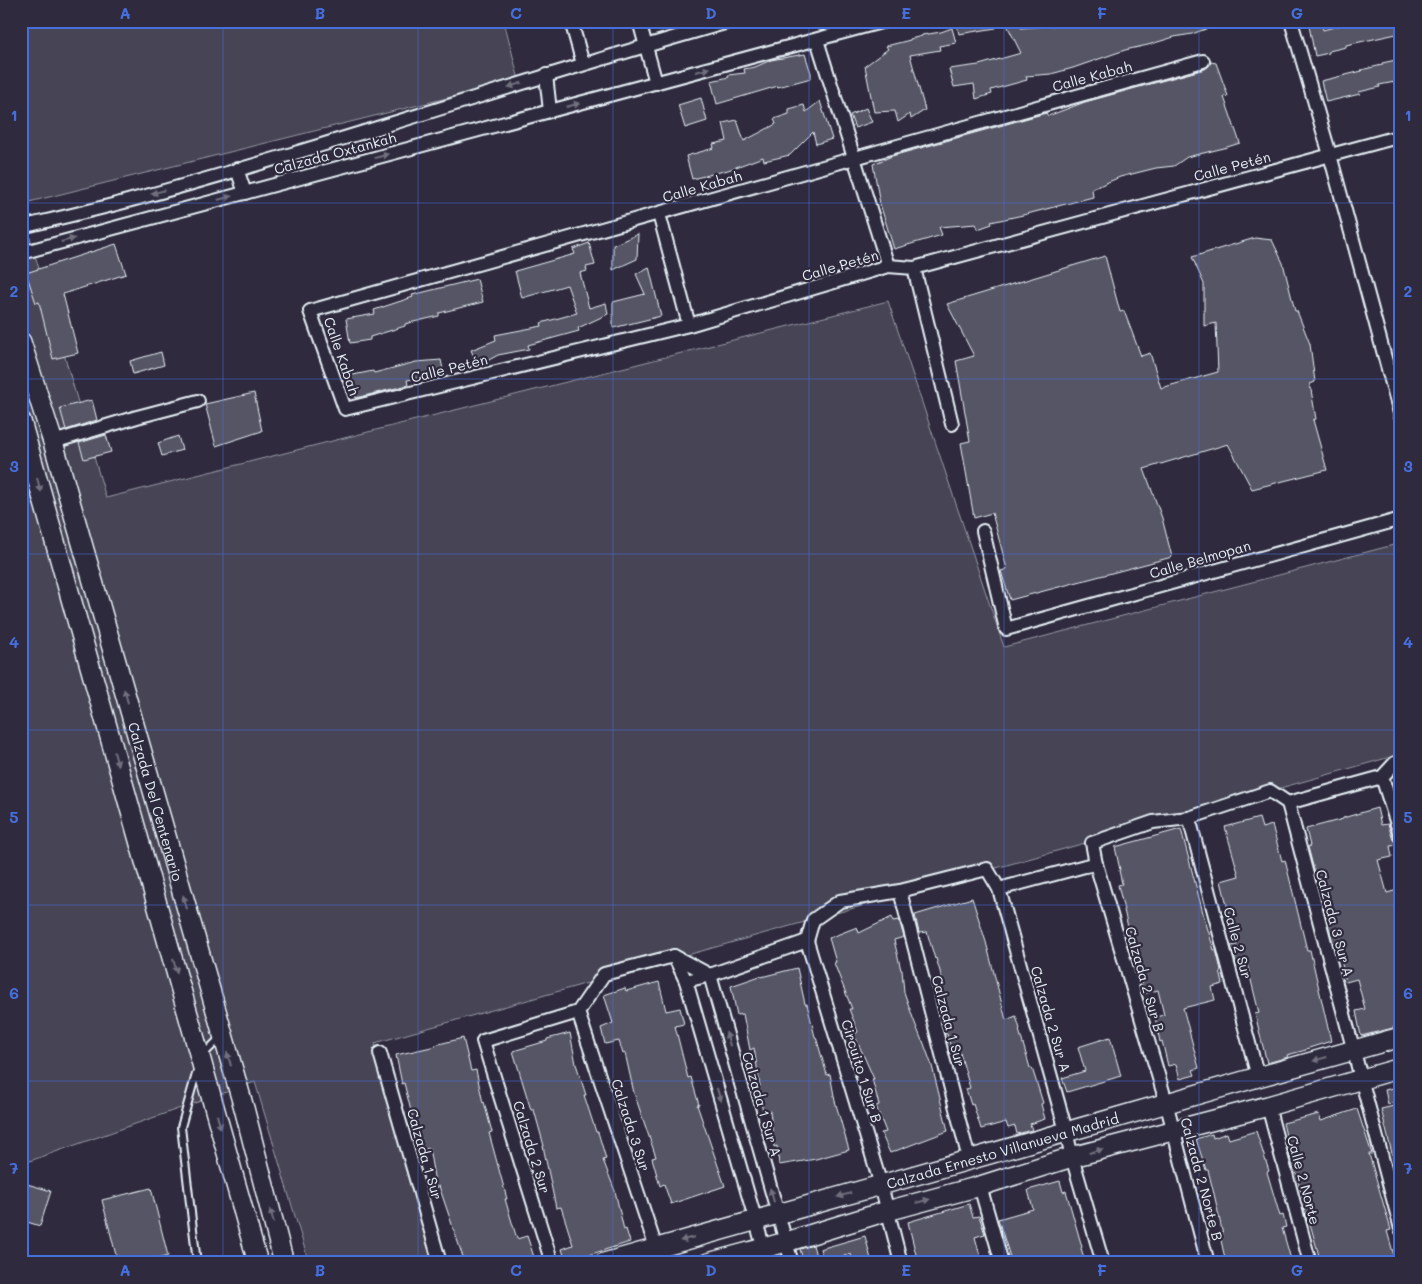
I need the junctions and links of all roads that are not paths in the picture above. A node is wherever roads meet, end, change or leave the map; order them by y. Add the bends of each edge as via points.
1 (571, 21) edge
2 (640, 21) edge
3 (732, 21) edge
4 (885, 21) edge
5 (1291, 21) edge
6 (863, 25) edge
7 (845, 27) edge
8 (817, 40) junction
9 (646, 45) junction
10 (1203, 61) dead end
11 (583, 64) junction
12 (546, 75) junction
13 (656, 83) junction
14 (550, 111) junction
15 (1401, 136) edge
16 (1330, 155) junction
17 (854, 157) junction
18 (237, 170) junction
19 (245, 193) junction
20 (123, 202) junction
21 (659, 214) junction
22 (128, 224) junction
23 (21, 227) edge
24 (21, 253) edge
25 (888, 266) junction
26 (914, 268) junction
27 (689, 325) junction
28 (21, 342) edge
29 (26, 376) edge
30 (198, 401) dead end
31 (345, 409) joint
32 (1401, 417) edge
33 (21, 421) edge
34 (952, 424) dead end
35 (53, 442) junction
36 (1401, 519) edge
37 (983, 531) dead end
38 (110, 642) junction
39 (85, 648) junction
40 (1401, 762) edge
41 (1382, 777) junction
42 (1288, 803) junction
43 (1189, 818) junction
44 (1401, 837) edge
45 (1096, 864) junction
46 (999, 889) junction
47 (900, 891) junction
48 (807, 941) junction
49 (674, 956) junction
50 (710, 975) junction
51 (686, 981) junction
52 (578, 1012) junction
53 (223, 1036) junction
54 (1401, 1037) edge
55 (1353, 1050) junction
56 (380, 1053) dead end
57 (200, 1058) junction
58 (1401, 1068) edge
59 (1258, 1076) junction
60 (1361, 1080) junction
61 (1166, 1102) junction
62 (1268, 1106) junction
63 (1174, 1131) junction
64 (1066, 1132) junction
65 (1072, 1158) junction
66 (969, 1159) junction
67 (881, 1185) junction
68 (980, 1186) junction
69 (887, 1211) junction
70 (778, 1214) junction
71 (756, 1220) junction
72 (1401, 1229) edge
73 (786, 1242) junction
74 (656, 1248) junction
75 (766, 1255) edge
76 (197, 1263) edge
77 (258, 1263) edge
78 (284, 1263) edge
79 (440, 1263) edge
80 (552, 1263) edge
81 (604, 1263) edge
82 (708, 1263) edge
83 (792, 1263) edge
84 (901, 1263) edge
85 (1002, 1263) edge
86 (1103, 1263) edge
87 (1208, 1263) edge
88 (1310, 1263) edge

1 - 11 street
2 - 9 street
3 - 9 street, Calzada Oxtankah
4 - 6 street, Calzada Oxtankah
5 - 16 street
6 - 7 street, Calzada Oxtankah
7 - 8 street, Calzada Oxtankah
13 -> 8 street, Calzada Oxtankah
8 - 17 street
9 - 11 street, Calzada Oxtankah
9 - 13 street
10 - 17 street, Calle Kabah
11 - 12 street, Calzada Oxtankah
12 - 14 street
12 -> 18 street, Calzada Oxtankah
14 -> 13 street, Calzada Oxtankah
19 -> 14 street, Calzada Oxtankah
15 - 16 street, Calle Petén
16 - 26 street, Calle Petén
16 - 32 street
17 - 21 street, Calle Kabah
17 - 25 street
18 - 19 street
18 -> 20 street, Calzada Oxtankah
22 -> 19 street, Calzada Oxtankah
20 - 22 street
20 - 23 street, Calzada Oxtankah
21 - 27 street
21 - 31 street, Calle Kabah via 310,311
24 -> 22 street, Calzada Oxtankah
25 - 26 street, Calle Petén
25 - 27 street, Calle Petén
26 - 34 street
27 - 31 street, Calle Petén
28 - 29 main road, Calzada Del Centenario
29 - 35 main road, Calzada Del Centenario
30 - 35 street
33 -> 39 main road, Calzada Del Centenario
35 - 38 main road, Calzada Del Centenario
36 - 37 street, Calle Belmopan via 1006,629
38 - 39 main road
53 -> 38 main road, Calzada Del Centenario
39 -> 57 main road, Calzada Del Centenario
40 - 41 street
41 - 42 street
41 - 44 street
42 - 43 street via 1270,791
42 - 55 street, Calzada 3 Sur A
43 - 45 street, Calzada 2 Sur B via 1153,822 1092,843
43 - 59 street, Calle 2 Sur
45 - 46 street
45 - 61 street, Calzada 2 Sur B
46 - 47 street, Calzada 2 Sur A via 987,869
46 - 64 street, Calzada 2 Sur A
47 - 48 street via 840,901 814,920
47 - 66 street, Calzada 1 Sur
48 - 50 street
48 - 67 street, Circuito 1 Sur B
49 - 50 street
49 - 51 street
49 - 52 street via 604,974
50 - 51 street
70 -> 50 street, Calzada 1 Sur A
51 -> 71 street
52 - 74 street, Calzada 3 Sur
52 - 80 street, Calzada 2 Sur via 483,1041
53 - 57 lane
78 -> 53 main road, Calzada Del Centenario
54 - 55 main road, Calzada Ernesto Villanueva Madrid
55 -> 59 main road, Calzada Ernesto Villanueva Madrid
55 - 60 street, Calzada 3 Sur A
56 - 79 street, Calzada 1 Sur
57 - 76 lane via 181,1127
57 -> 77 main road, Calzada Del Centenario
58 - 60 main road, Calzada Ernesto Villanueva Madrid
59 - 61 main road, Calzada Ernesto Villanueva Madrid
60 - 62 main road, Calzada Ernesto Villanueva Madrid
60 - 72 street, Calzada 3 Sur A
61 - 63 street, Calzada 2 Norte B
61 - 64 main road, Calzada Ernesto Villanueva Madrid
62 - 63 main road, Calzada Ernesto Villanueva Madrid
62 - 88 street, Calle 2 Norte
65 -> 63 main road, Calzada Ernesto Villanueva Madrid
63 - 87 street, Calzada 2 Norte B
64 - 65 street, Calzada 2 Sur A
64 - 66 main road, Calzada Ernesto Villanueva Madrid
65 - 68 main road, Calzada Ernesto Villanueva Madrid
65 - 86 street, Calzada 2 Sur A
66 - 67 main road, Calzada Ernesto Villanueva Madrid
67 - 69 street, Circuito 1 Sur B
67 -> 70 main road, Calzada Ernesto Villanueva Madrid
69 -> 68 main road, Calzada Ernesto Villanueva Madrid
68 - 85 street
69 - 73 main road, Calzada Ernesto Villanueva Madrid
69 - 84 street, Circuito 1 Sur B
70 - 71 main road, Calzada Ernesto Villanueva Madrid
70 - 73 street, Calzada 1 Sur A
71 -> 74 main road, Calzada Ernesto Villanueva Madrid
71 - 75 street
73 - 75 main road, Calzada Ernesto Villanueva Madrid
73 - 83 street, Calzada 1 Sur A
74 - 81 main road, Calzada Ernesto Villanueva Madrid
75 - 82 main road, Calzada Ernesto Villanueva Madrid

